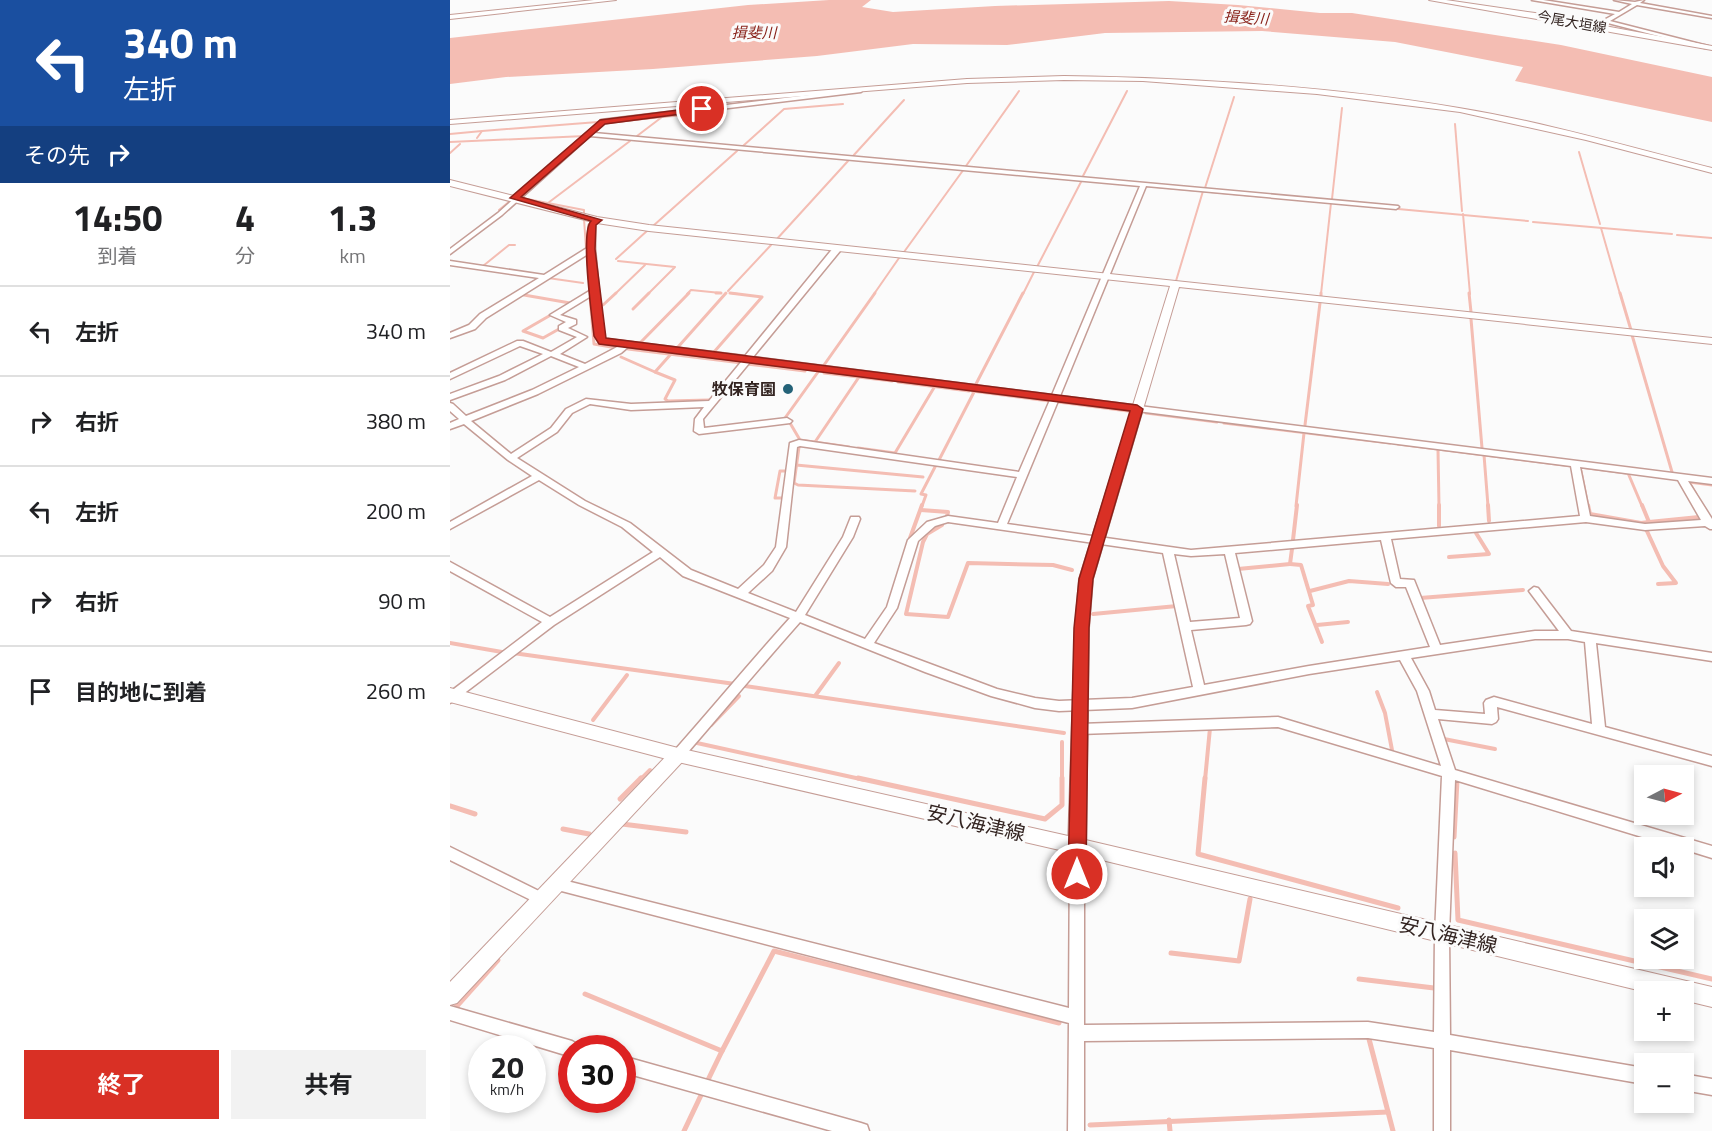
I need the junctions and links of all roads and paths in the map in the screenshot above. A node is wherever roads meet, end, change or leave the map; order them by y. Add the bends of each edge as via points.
1 (613, 0) edge
2 (1432, 0) edge
3 (1534, 0) edge
4 (1616, 0) edge
5 (1640, 1) edge
6 (1618, 13) junction
7 (450, 17) edge
8 (1712, 17) edge
9 (1708, 47) edge
10 (862, 90) junction
11 (450, 122) edge
12 (589, 134) junction
13 (1712, 171) edge
14 (450, 183) edge
15 (1144, 184) junction
16 (515, 198) junction
17 (1396, 207) dead end
18 (597, 220) junction
19 (591, 249) junction
20 (837, 249) junction
21 (450, 252) edge
22 (450, 263) edge
23 (545, 277) junction
24 (1104, 277) junction
25 (1175, 285) junction
26 (595, 291) junction
27 (450, 336) edge
28 (1712, 341) edge
29 (625, 345) junction
30 (552, 354) junction
31 (748, 360) junction
32 (586, 367) junction
33 (450, 376) edge
34 (450, 397) edge
35 (1054, 399) junction
36 (711, 404) junction
37 (450, 406) edge
38 (1137, 409) junction
39 (465, 420) junction
40 (787, 421) dead end
41 (450, 426) edge
42 (511, 458) junction
43 (1575, 464) junction
44 (540, 475) junction
45 (1022, 475) junction
46 (1682, 477) junction
47 (1712, 481) edge
48 (855, 519) dead end
49 (1586, 519) junction
50 (1002, 525) junction
51 (1710, 525) edge
52 (450, 526) edge
53 (1384, 537) junction
54 (1096, 539) junction
55 (1168, 550) junction
56 (1228, 550) junction
57 (661, 552) junction
58 (450, 566) edge
59 (1534, 591) dead end
60 (740, 594) junction
61 (800, 616) junction
62 (550, 622) junction
63 (1187, 626) junction
64 (1568, 635) junction
65 (1590, 638) junction
66 (868, 643) junction
67 (1437, 651) junction
68 (1404, 656) junction
69 (1712, 657) edge
70 (1199, 690) junction
71 (451, 697) edge
72 (1080, 706) junction
73 (1430, 714) junction
74 (1080, 729) junction
75 (1599, 729) junction
76 (678, 755) junction
77 (1712, 761) edge
78 (1449, 772) junction
79 (1077, 846) junction
80 (1712, 852) edge
81 (450, 854) edge
82 (555, 884) junction
83 (542, 899) junction
84 (1442, 934) junction
85 (450, 996) edge
86 (1712, 998) edge
87 (450, 1013) edge
88 (1076, 1025) junction
89 (1442, 1041) junction
90 (558, 1045) edge
91 (636, 1068) edge
92 (1634, 1074) edge
93 (1694, 1084) edge
94 (1712, 1088) edge
95 (861, 1131) edge
96 (1076, 1131) edge
97 (1442, 1131) edge

1 - 7 main road
2 - 9 main road, 今尾大垣線
3 - 6 street
4 - 5 street
5 - 6 street
5 - 8 street
6 - 9 street via 1606,21
10 - 11 street
10 - 12 street via 609,120
10 - 13 street via 1090,78 1184,80 1305,91 1480,114
12 - 15 street
12 - 16 street
14 - 16 street
15 - 17 street
15 - 24 street
16 - 18 street
16 - 21 street
18 - 19 street via 592,225
18 - 20 street
19 - 23 street
19 - 26 street
20 - 24 street
20 - 31 street
22 - 23 street
23 - 27 street via 472,327
24 - 25 street
24 - 35 street
25 - 28 street
25 - 38 street
26 - 29 street via 599,336 603,341
26 - 30 street via 554,315 573,322 562,328 583,337
29 - 31 street
29 - 32 street
30 - 32 street
30 - 33 street via 520,343
30 - 34 street
31 - 35 street
31 - 36 street
32 - 39 street
35 - 38 street
35 - 45 street
36 - 40 street via 699,419 699,431
36 - 42 street via 631,407 589,401 570,411 554,430
37 - 39 street
38 - 43 street
38 - 54 street
39 - 41 street
39 - 42 street
42 - 44 street
43 - 46 street
43 - 49 street
44 - 52 street
44 - 57 street via 582,503 626,525
45 - 50 street
45 - 60 street via 793,445 781,547 768,568
46 - 47 street
46 - 51 street
48 - 61 street
49 - 51 street via 1645,527
49 - 53 street
50 - 54 street
50 - 66 street via 948,519 922,530 913,540 892,609
53 - 56 street
53 - 67 street via 1396,583 1410,583
54 - 55 street
54 - 72 street via 1086,579
55 - 56 street
55 - 63 street
56 - 63 street via 1246,621
57 - 60 street via 687,573
57 - 62 street
58 - 62 street
59 - 64 street
60 - 61 street
61 - 66 street
61 - 76 street
62 - 71 street
63 - 70 street
64 - 65 street
64 - 67 street via 1535,635
65 - 69 street
65 - 75 street
66 - 72 street via 995,693 1035,703
67 - 68 street
68 - 70 street
68 - 73 street via 1423,691
70 - 72 street via 1132,703
71 - 76 main road, 安八海津線
72 - 74 street
73 - 75 street via 1492,719 1490,703 1494,702
73 - 78 street
74 - 78 street via 1278,722
74 - 79 street
75 - 77 street
76 - 79 main road, 安八海津線
76 - 82 street
78 - 80 street
78 - 84 street
79 - 84 main road, 安八海津線
79 - 88 street
81 - 83 street
82 - 83 street
82 - 88 street
83 - 85 street
84 - 86 main road, 安八海津線
84 - 89 street
87 - 90 street
88 - 89 street via 1368,1030
88 - 96 street
89 - 92 street
89 - 97 street
91 - 95 street
93 - 94 street

